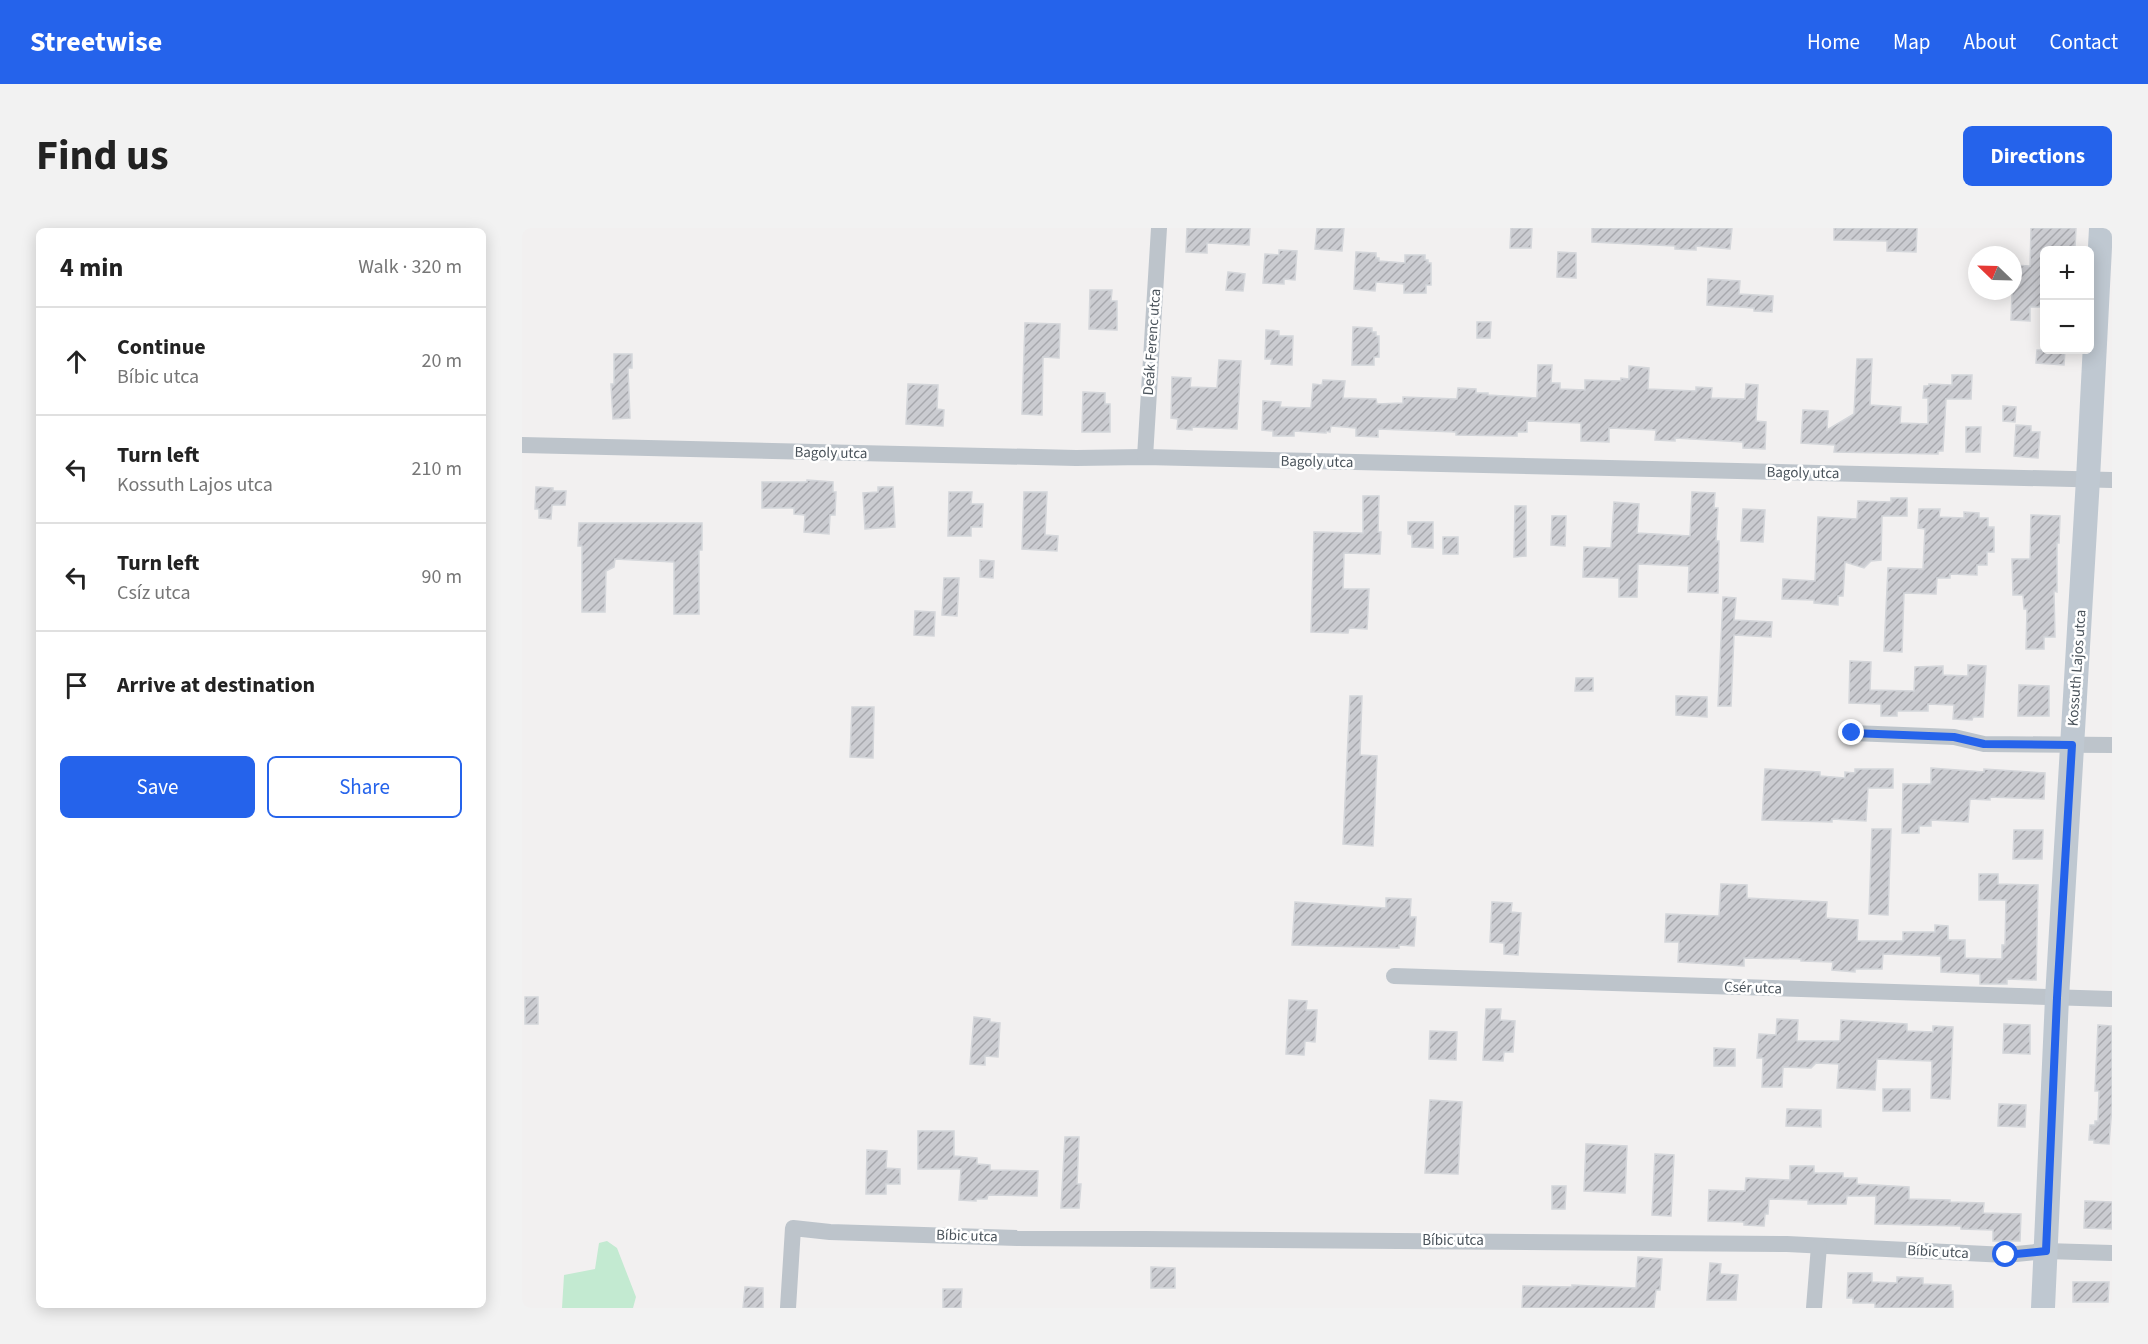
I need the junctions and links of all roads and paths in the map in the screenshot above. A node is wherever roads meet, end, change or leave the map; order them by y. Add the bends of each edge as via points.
1 (1159, 228) edge
2 (2101, 228) edge
3 (522, 445) edge
4 (1145, 457) junction
5 (2088, 479) junction
6 (2112, 480) edge
7 (1852, 733) dead end
8 (2072, 745) junction
9 (2112, 746) edge
10 (1394, 976) dead end
11 (2057, 998) junction
12 (2112, 999) edge
13 (1819, 1246) junction
14 (2046, 1251) junction
15 (2112, 1253) edge
16 (788, 1308) edge
17 (1814, 1308) edge
18 (2043, 1308) edge

1 - 4 street, Deák Ferenc utca
2 - 5 street, Kossuth Lajos utca
3 - 4 street, Bagoly utca
4 - 5 street, Bagoly utca
5 - 6 street, Bagoly utca
5 - 8 street, Kossuth Lajos utca
7 - 8 street via 1954,737 1984,744
8 - 9 street
8 - 11 street, Kossuth Lajos utca
10 - 11 street, Csér utca
11 - 12 street, Csér utca
11 - 14 street, Kossuth Lajos utca
13 - 14 street, Bíbic utca via 2006,1255
13 - 16 street, Bíbic utca via 1017,1238 793,1228
13 - 17 street
14 - 15 street, Bíbic utca
14 - 18 street, Kossuth Lajos utca

